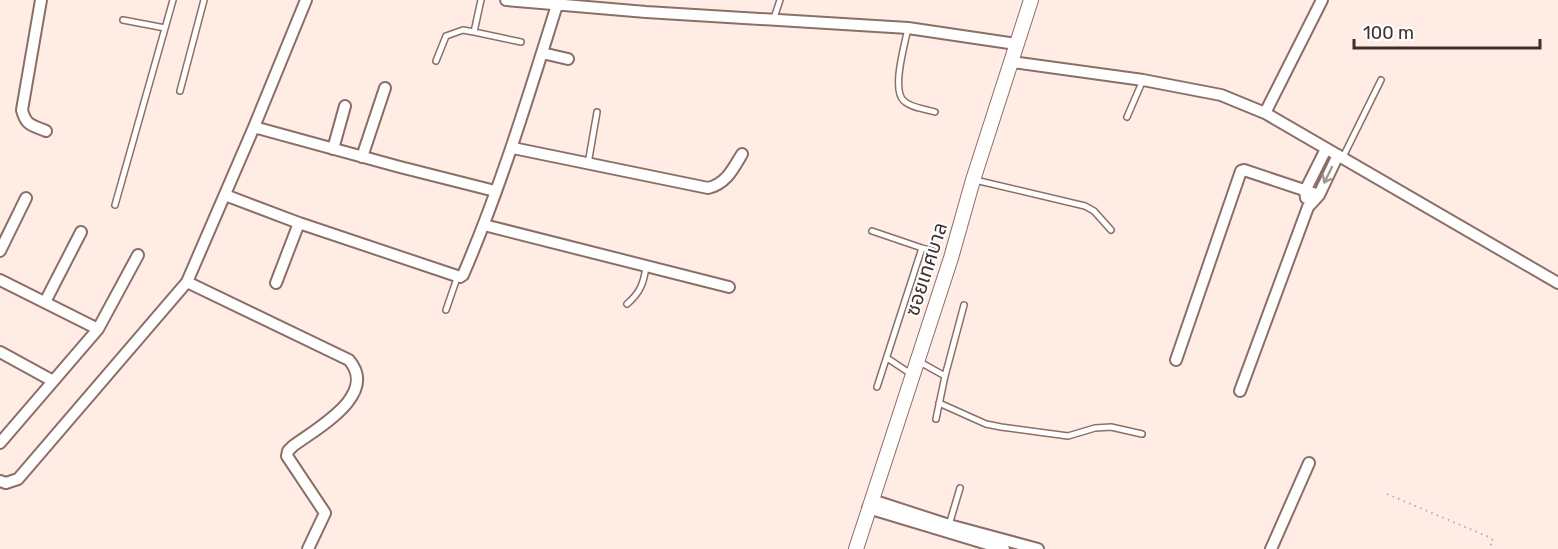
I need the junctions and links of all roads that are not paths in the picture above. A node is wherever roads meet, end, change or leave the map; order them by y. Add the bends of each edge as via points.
1 (41, 0) edge
2 (173, 0) edge
3 (204, 0) edge
4 (306, 0) edge
5 (481, 0) edge
6 (506, 0) edge
7 (780, 0) edge
8 (1030, 0) edge
9 (1322, 0) edge
10 (552, 3) edge
11 (774, 18) junction
12 (123, 20) dead end
13 (165, 28) junction
14 (908, 28) junction
15 (474, 32) junction
16 (520, 42) dead end
17 (1016, 44) junction
18 (542, 53) junction
19 (568, 60) dead end
20 (436, 61) dead end
21 (1012, 62) junction
22 (1143, 80) junction
23 (1381, 80) dead end
24 (385, 88) dead end
25 (180, 91) dead end
26 (345, 106) dead end
27 (597, 112) dead end
28 (935, 112) dead end
29 (1265, 113) junction
30 (1127, 117) dead end
31 (254, 127) junction
32 (46, 131) dead end
33 (513, 148) junction
34 (333, 149) junction
35 (1326, 149) junction
36 (742, 153) dead end
37 (1341, 156) junction
38 (362, 157) junction
39 (588, 164) junction
40 (973, 180) junction
41 (495, 191) junction
42 (1305, 191) junction
43 (225, 195) junction
44 (1319, 195) junction
45 (26, 198) dead end
46 (115, 205) dead end
47 (1308, 207) junction
48 (299, 223) junction
49 (484, 225) junction
50 (1111, 230) dead end
51 (872, 231) dead end
52 (81, 232) dead end
53 (922, 248) junction
54 (933, 250) dead end
55 (0, 251) edge
56 (138, 255) dead end
57 (646, 266) junction
58 (457, 278) junction
59 (0, 280) edge
60 (187, 282) junction
61 (276, 283) dead end
62 (1558, 283) edge
63 (729, 287) dead end
64 (45, 302) junction
65 (627, 304) dead end
66 (964, 305) dead end
67 (446, 310) dead end
68 (98, 329) junction
69 (0, 352) edge
70 (887, 358) junction
71 (917, 360) junction
72 (1176, 360) dead end
73 (912, 374) junction
74 (945, 376) junction
75 (53, 381) junction
76 (877, 387) dead end
77 (1240, 392) dead end
78 (939, 403) junction
79 (936, 419) dead end
80 (4, 431) edge
81 (1142, 434) dead end
82 (0, 442) edge
83 (1309, 463) dead end
84 (0, 481) edge
85 (960, 488) dead end
86 (870, 504) junction
87 (949, 525) junction
88 (308, 549) edge
89 (856, 549) edge
90 (1004, 549) edge
91 (1038, 549) edge
92 (1270, 549) edge

1 - 32 street via 22,110 29,124
2 - 13 lane
3 - 25 lane
4 - 31 street
5 - 15 lane
6 - 10 street
7 - 11 lane
8 - 17 street, ซอยเทศบาล
9 - 29 street
10 - 11 street
10 - 18 street
11 - 14 street
12 - 13 lane
13 - 46 lane
14 - 17 street
14 - 28 lane via 897,86 900,96 907,104
15 - 16 lane
15 - 20 lane via 463,30 446,36
17 - 21 street, ซอยเทศบาล
18 - 19 street
18 - 33 street
21 - 22 street
21 - 40 street, ซอยเทศบาล
22 - 29 street via 1221,95
22 - 30 lane
23 - 37 lane
24 - 38 street
26 - 34 street
27 - 39 lane
29 - 35 street
31 - 34 street
31 - 43 street
33 - 39 street
33 - 41 street
34 - 38 street
35 - 37 street
35 - 42 street
36 - 39 street via 719,186 708,188
37 -> 44 street
37 - 62 street
38 - 41 street
40 - 50 lane via 1085,206
40 - 71 street, ซอยเทศบาล
41 - 49 street
42 - 44 street
42 - 47 street
42 - 72 street via 1241,171
43 - 48 street
43 - 60 street
44 - 47 street
45 - 55 street
47 - 77 street
48 - 58 street
48 - 61 street
49 - 57 street
49 - 58 street via 463,275
51 - 53 lane
52 - 64 street
53 - 54 lane
53 - 70 lane
56 - 68 street
57 - 63 street
57 - 65 lane via 645,280
58 - 67 lane
59 - 64 street
60 - 84 street via 18,479
60 - 88 street via 349,360 356,370 355,393 346,405 287,453 325,513
64 - 68 street
66 - 74 lane
68 - 75 street
69 - 75 street
70 - 73 lane
70 - 76 lane
71 - 73 street, ซอยเทศบาล
71 - 74 lane
73 - 86 street, ซอยเทศบาล
74 - 78 lane
75 - 80 street
78 - 79 lane
78 - 81 lane via 1001,427 1068,436 1111,427
80 - 82 street
83 - 92 street
85 - 87 lane
86 - 87 street
86 - 89 street, ซอยเทศบาล
86 - 90 street
87 - 91 street

